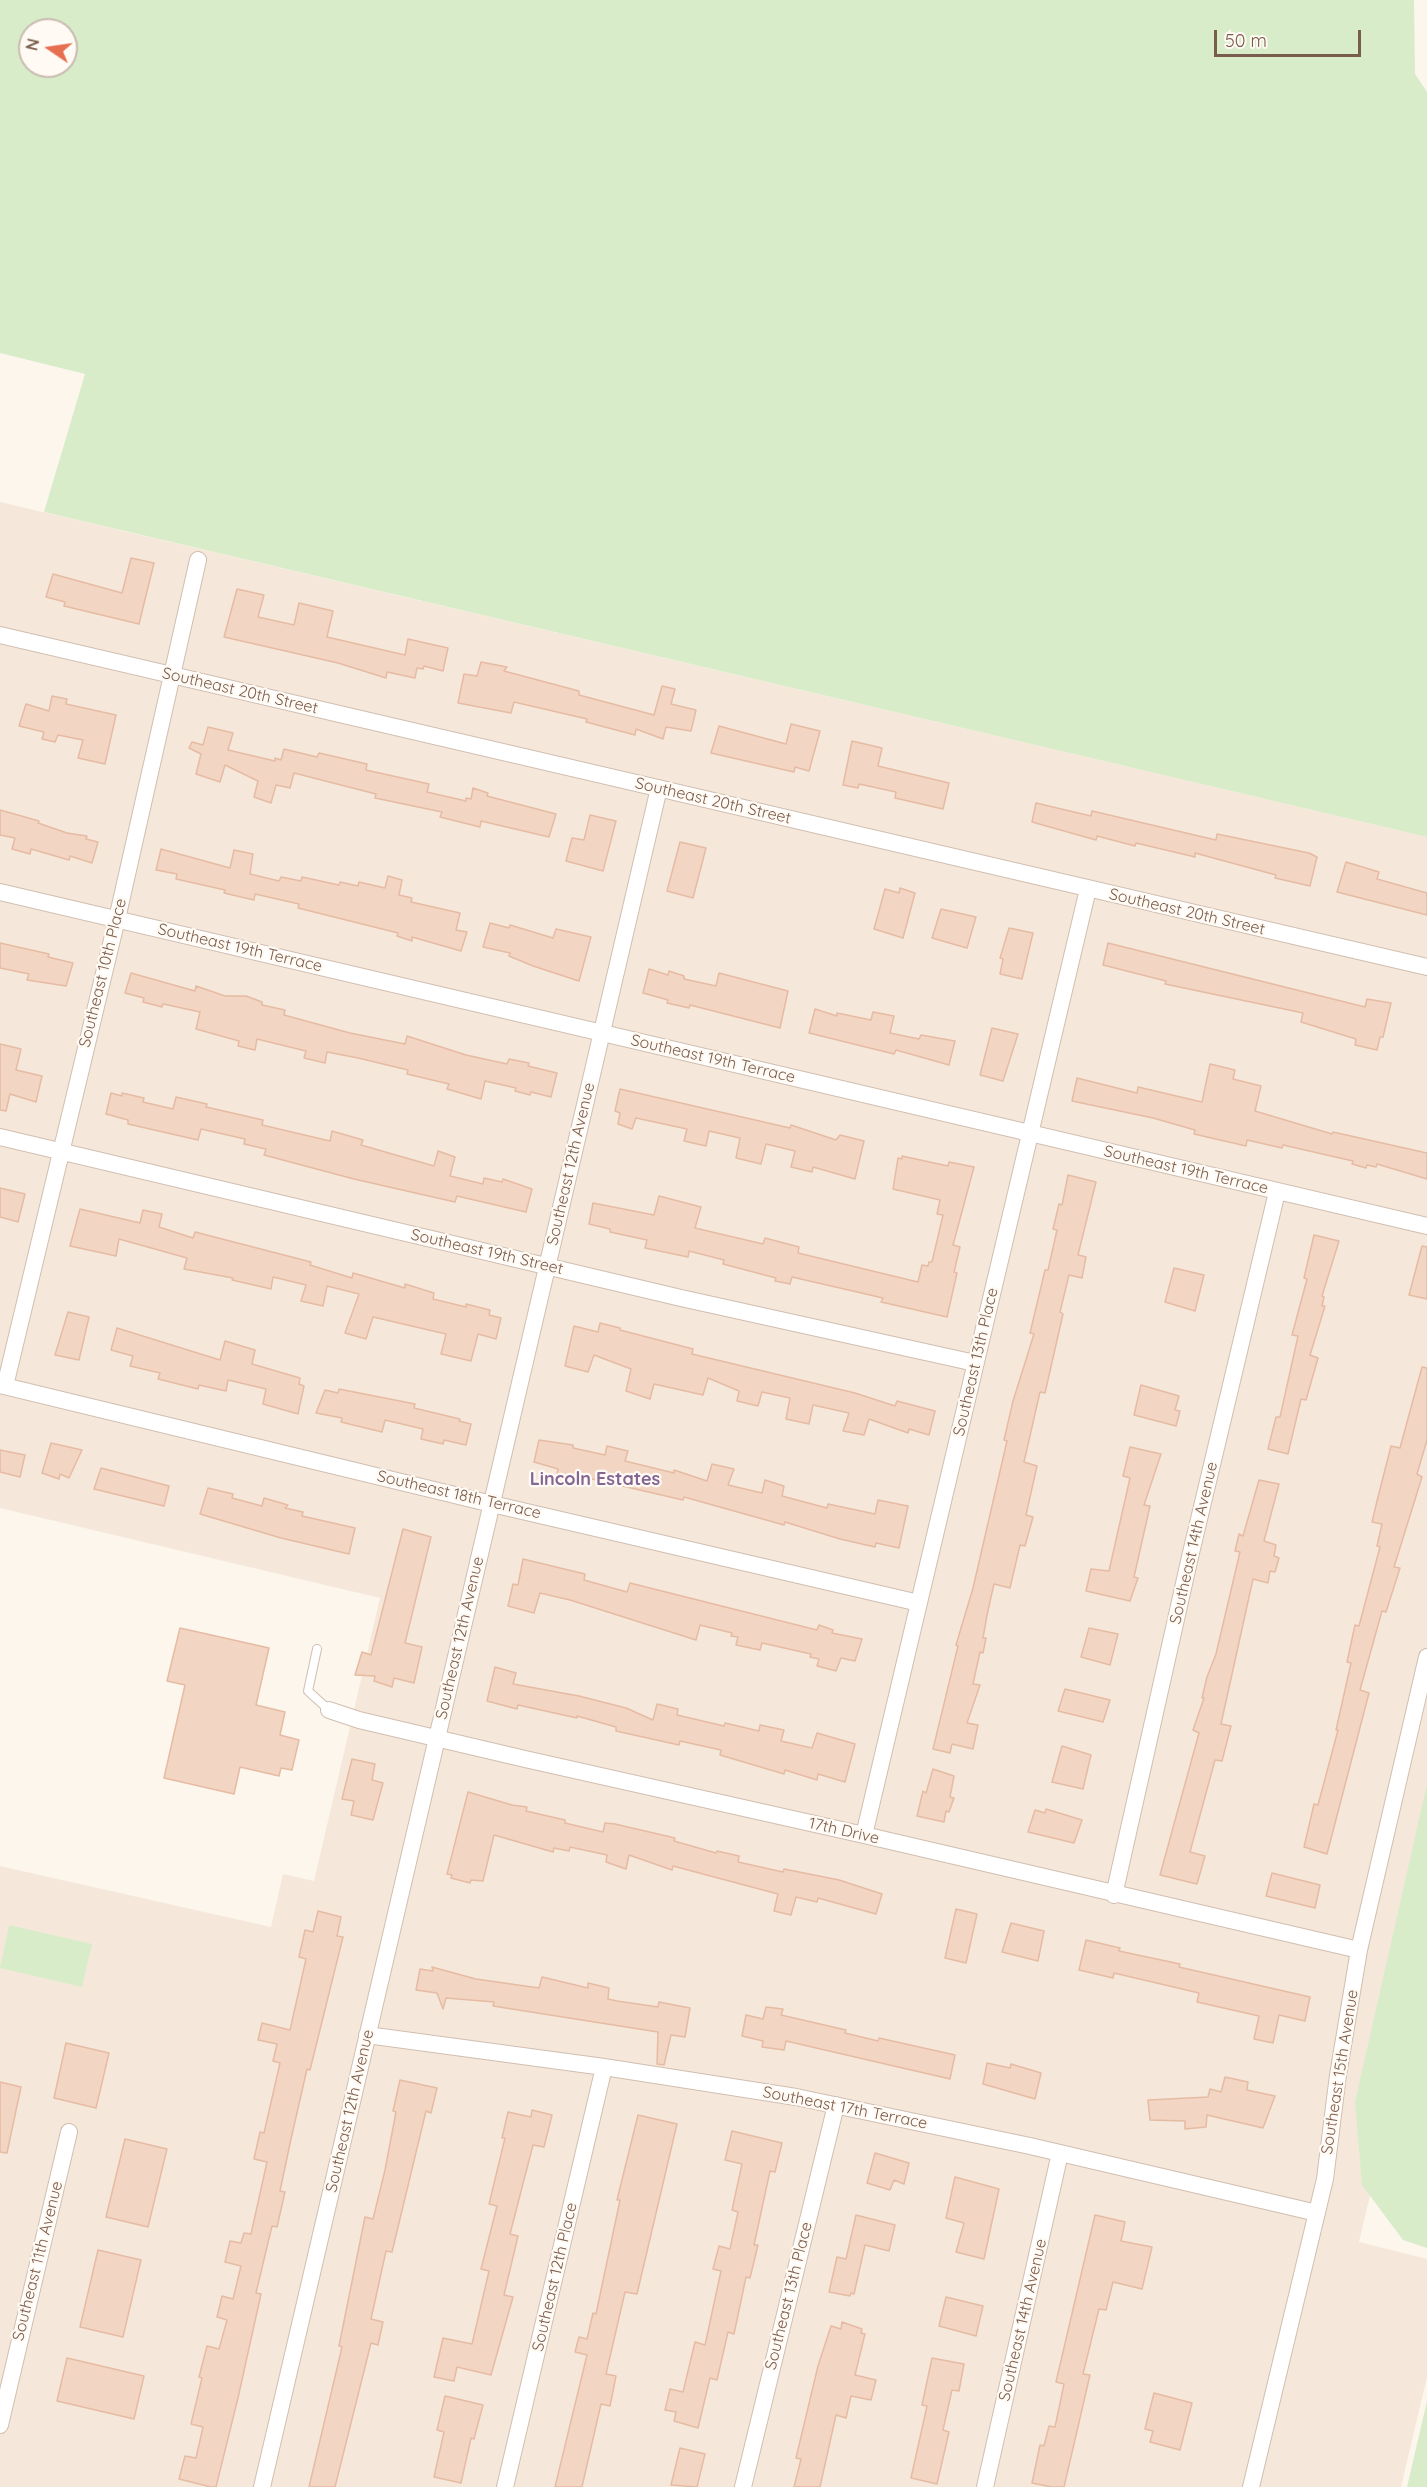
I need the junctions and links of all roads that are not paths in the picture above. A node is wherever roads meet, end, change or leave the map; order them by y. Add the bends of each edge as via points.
1 (198, 560) dead end
2 (0, 634) edge
3 (172, 675) junction
4 (659, 788) junction
5 (1088, 889) junction
6 (0, 892) edge
7 (117, 919) junction
8 (1427, 967) edge
9 (602, 1032) junction
10 (1029, 1134) junction
11 (0, 1137) edge
12 (60, 1151) junction
13 (1277, 1192) junction
14 (1427, 1226) edge
15 (547, 1266) junction
16 (975, 1364) junction
17 (3, 1385) edge
18 (492, 1504) junction
19 (919, 1603) junction
20 (317, 1648) dead end
21 (1427, 1657) edge
22 (329, 1710) joint
23 (437, 1738) junction
24 (864, 1835) junction
25 (1114, 1895) junction
26 (1359, 1950) junction
27 (368, 2035) junction
28 (604, 2067) junction
29 (836, 2105) junction
30 (69, 2132) dead end
31 (1060, 2153) junction
32 (1317, 2213) junction
33 (0, 2425) edge
34 (262, 2487) edge
35 (505, 2487) edge
36 (743, 2487) edge
37 (985, 2487) edge
38 (1251, 2487) edge

1 - 3 street, Southeast 10th Place
2 - 3 street, Southeast 20th Street
3 - 4 street, Southeast 20th Street
3 - 7 street, Southeast 10th Place
4 - 5 street, Southeast 20th Street
4 - 9 street, Southeast 12th Avenue
5 - 8 street, Southeast 20th Street
5 - 10 street, Southeast 13th Place
6 - 7 street, Southeast 19th Terrace
7 - 9 street, Southeast 19th Terrace
7 - 12 street, Southeast 10th Place
9 - 10 street, Southeast 19th Terrace
9 - 15 street, Southeast 12th Avenue
10 - 13 street, Southeast 19th Terrace
10 - 16 street, Southeast 13th Place
11 - 12 street, Southeast 19th Street
12 - 15 street, Southeast 19th Street
12 - 17 street, Southeast 10th Place
13 - 14 street, Southeast 19th Terrace
13 - 25 street, Southeast 14th Avenue
15 - 16 street, Southeast 19th Street
15 - 18 street, Southeast 12th Avenue
16 - 19 street, Southeast 13th Place
17 - 18 street, Southeast 18th Terrace
18 - 19 street, Southeast 18th Terrace
18 - 23 street, Southeast 12th Avenue
19 - 24 street, Southeast 13th Place
20 - 22 lane via 308,1691
21 - 26 street, Southeast 15th Avenue
22 - 23 street, 17th Drive
23 - 24 street, 17th Drive
23 - 27 street, Southeast 12th Avenue
24 - 25 street, 17th Drive
25 - 26 street, 17th Drive
26 - 32 street, Southeast 15th Avenue
27 - 28 street, Southeast 17th Terrace
27 - 34 street, Southeast 12th Avenue
28 - 29 street, Southeast 17th Terrace
28 - 35 street, Southeast 12th Place
29 - 31 street, Southeast 17th Terrace
29 - 36 street, Southeast 13th Place
30 - 33 street, Southeast 11th Avenue
31 - 32 street, Southeast 17th Terrace
31 - 37 street, Southeast 14th Avenue
32 - 38 street, Southeast 15th Avenue

